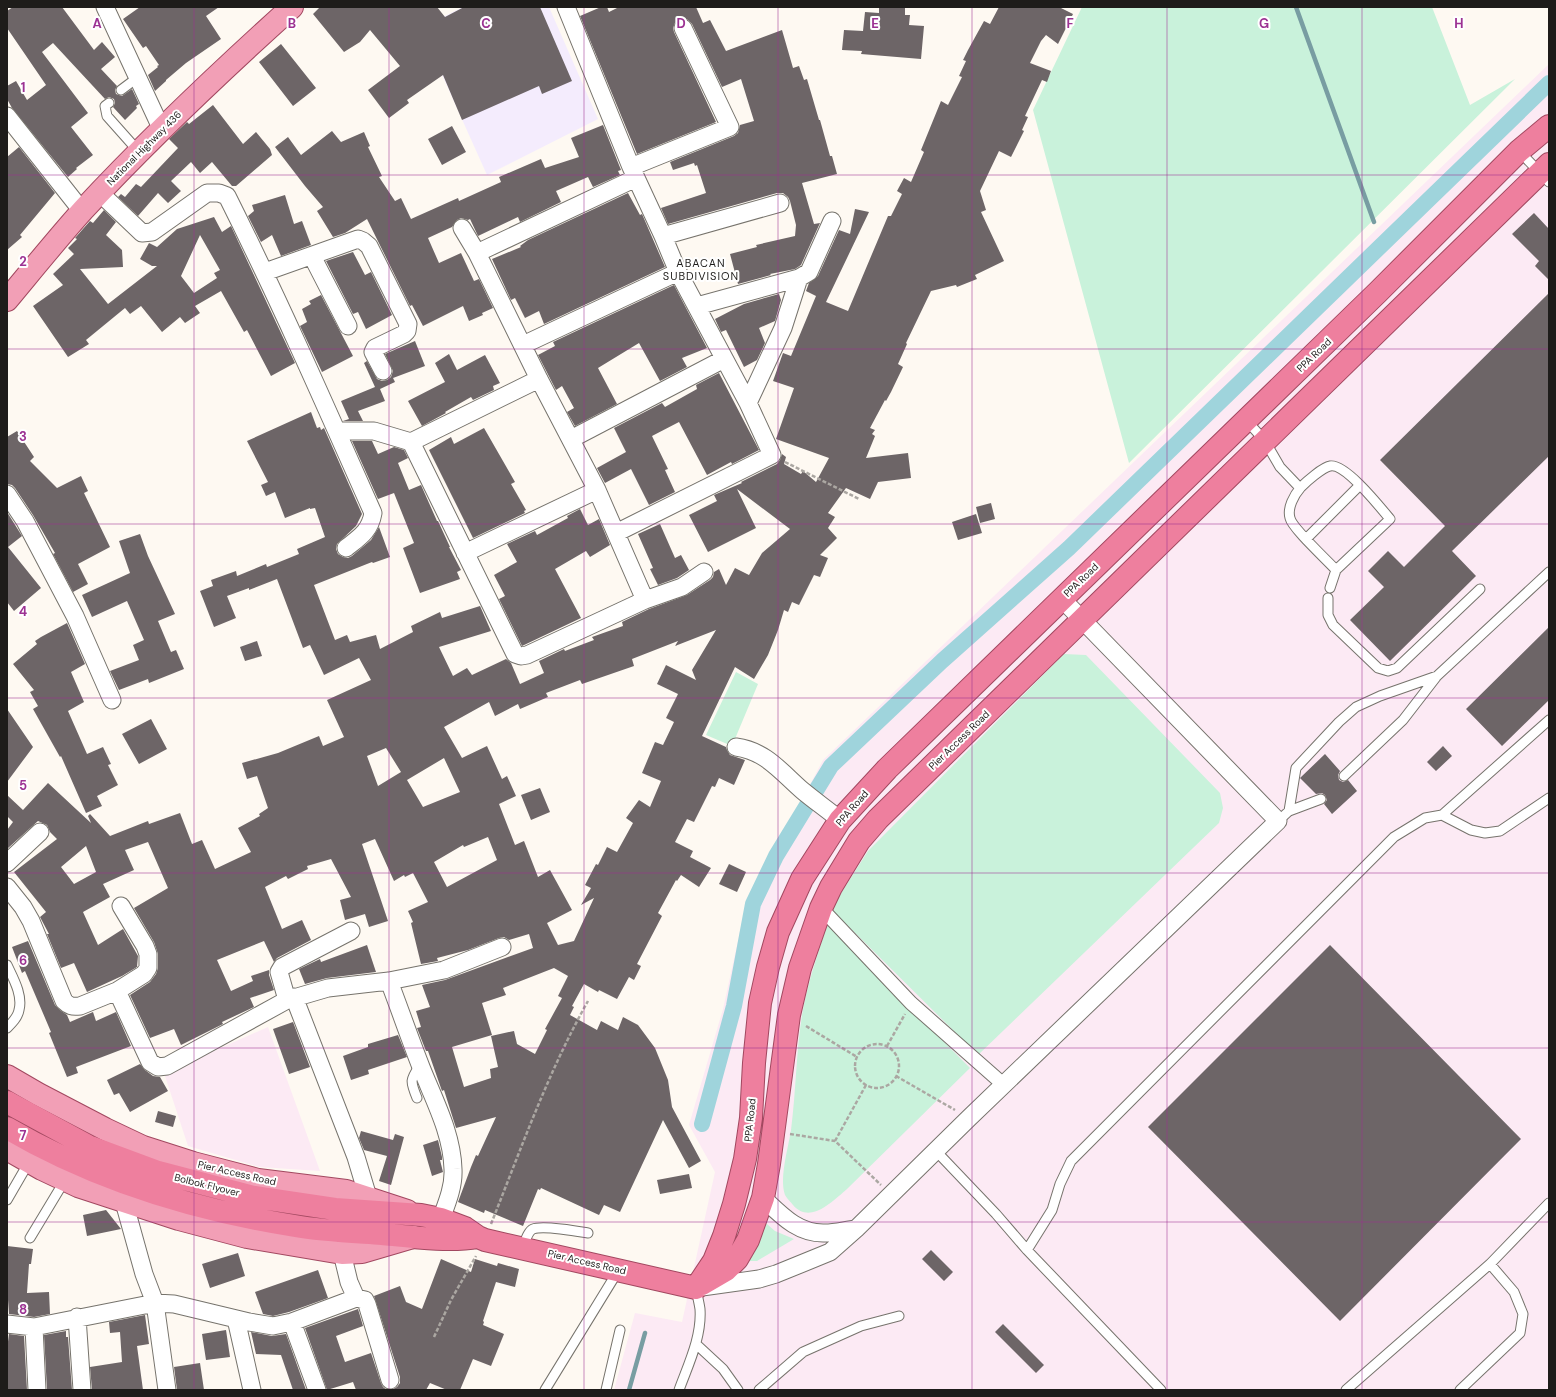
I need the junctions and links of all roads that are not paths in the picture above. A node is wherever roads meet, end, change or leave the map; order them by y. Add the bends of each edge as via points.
1 (105, 7) edge
2 (292, 7) edge
3 (566, 7) edge
4 (683, 28) dead end
5 (137, 78) junction
6 (121, 90) dead end
7 (109, 103) dead end
8 (7, 116) edge
9 (1549, 126) edge
10 (162, 130) junction
11 (1519, 151) junction
12 (139, 152) junction
13 (634, 173) junction
14 (1546, 173) edge
15 (100, 193) junction
16 (780, 202) dead end
17 (82, 211) junction
18 (832, 221) dead end
19 (462, 228) dead end
20 (663, 236) junction
21 (477, 253) junction
22 (312, 256) junction
23 (265, 272) junction
24 (678, 272) junction
25 (799, 278) junction
26 (1378, 292) junction
27 (7, 300) edge
28 (697, 306) junction
29 (1397, 312) junction
30 (348, 326) dead end
31 (523, 345) junction
32 (724, 359) junction
33 (383, 371) dead end
34 (539, 378) junction
35 (748, 403) junction
36 (1246, 420) junction
37 (336, 431) junction
38 (571, 439) junction
39 (1265, 441) junction
40 (411, 442) junction
41 (1360, 485) junction
42 (1300, 488) junction
43 (597, 490) junction
44 (7, 494) edge
45 (616, 533) junction
46 (1306, 538) junction
47 (346, 548) dead end
48 (465, 553) junction
49 (1336, 570) junction
50 (704, 572) dead end
51 (1549, 572) edge
52 (1330, 588) dead end
53 (1480, 589) dead end
54 (1328, 598) dead end
55 (1062, 599) junction
56 (645, 600) junction
57 (1082, 619) junction
58 (1437, 676) junction
59 (112, 700) dead end
60 (1549, 720) edge
61 (736, 747) dead end
62 (1344, 776) dead end
63 (1549, 798) edge
64 (1321, 799) dead end
65 (1442, 815) junction
66 (1284, 816) junction
67 (840, 820) junction
68 (40, 832) dead end
69 (7, 863) edge
70 (7, 887) edge
71 (122, 906) dead end
72 (821, 908) junction
73 (351, 931) dead end
74 (502, 948) dead end
75 (7, 965) edge
76 (389, 981) junction
77 (117, 991) junction
78 (290, 998) junction
79 (7, 1028) edge
80 (420, 1065) junction
81 (7, 1076) edge
82 (1004, 1084) junction
83 (417, 1098) dead end
84 (7, 1102) edge
85 (7, 1128) edge
86 (7, 1149) edge
87 (936, 1151) junction
88 (29, 1162) junction
89 (65, 1180) junction
90 (368, 1197) junction
91 (763, 1198) junction
92 (7, 1200) edge
93 (124, 1202) junction
94 (1549, 1203) edge
95 (431, 1217) junction
96 (856, 1229) junction
97 (588, 1233) dead end
98 (413, 1237) junction
99 (30, 1238) dead end
100 (482, 1238) junction
101 (522, 1248) junction
102 (1027, 1250) junction
103 (342, 1252) junction
104 (1490, 1264) junction
105 (619, 1270) junction
106 (696, 1288) junction
107 (356, 1298) junction
108 (155, 1303) junction
109 (899, 1316) dead end
110 (77, 1317) junction
111 (236, 1319) junction
112 (292, 1322) junction
113 (7, 1324) edge
114 (34, 1327) junction
115 (620, 1330) dead end
116 (696, 1344) junction
117 (390, 1380) dead end
118 (37, 1390) edge
119 (82, 1390) edge
120 (167, 1390) edge
121 (252, 1390) edge
122 (317, 1390) edge
123 (545, 1390) edge
124 (606, 1390) edge
125 (679, 1390) edge
126 (738, 1390) edge
127 (759, 1390) edge
128 (1160, 1390) edge
129 (1346, 1390) edge
130 (1460, 1390) edge

1 - 5 street
2 - 10 main road, National Highway 436
3 - 13 street
4 - 13 street via 730,127
5 - 6 lane
5 - 10 street
7 - 12 lane via 105,106 107,116
8 - 17 street
9 - 11 highway, PPA Road
10 - 12 main road, National Highway 436
11 - 14 lane
11 - 26 highway, PPA Road
12 - 15 main road, National Highway 436
13 - 20 street
13 - 21 street
14 - 29 highway
15 - 17 main road, National Highway 436
15 - 23 street via 145,234 152,232 207,193 223,194 227,196
16 - 20 street
17 - 27 main road, National Highway 436
18 - 25 street via 809,272
19 - 21 street
20 - 24 street
21 - 31 street
22 - 23 street
22 - 30 street
22 - 33 street via 358,239 369,246 408,324 404,334 375,348 373,352
23 - 37 street
24 - 28 street
24 - 31 street
25 - 28 street
25 - 35 street via 784,328
26 - 29 highway
26 - 36 highway, PPA Road
28 - 32 street
29 - 39 highway
31 - 34 street
32 - 35 street
32 - 38 street
34 - 38 street
34 - 40 street
35 - 45 street via 772,455
36 - 39 lane
36 - 55 highway, PPA Road
37 - 40 street via 374,431
37 - 47 street via 372,513 371,524
38 - 43 street
39 - 42 lane via 1280,467
39 - 57 highway
40 - 48 street
41 - 42 lane via 1339,468 1331,466 1324,468
41 - 46 lane
41 - 49 lane via 1390,519
42 - 46 lane via 1290,505 1289,512 1290,519
43 - 45 street
43 - 48 street
44 - 59 street via 26,521 75,616
45 - 56 street
46 - 49 lane
48 - 56 street via 515,654 521,656
49 - 52 lane
50 - 56 street via 682,587
51 - 58 lane
53 - 54 lane via 1397,668 1388,671 1378,668 1333,625 1328,615
55 - 57 street
55 - 67 highway, PPA Road via 887,769
57 - 66 street
57 - 72 highway, Pier Access Road via 878,819 859,841
58 - 62 lane via 1403,720
58 - 66 lane via 1362,704 1339,722 1296,768
60 - 65 lane
61 - 67 street via 750,749 770,761
63 - 65 lane via 1500,831 1485,833 1471,830
64 - 66 lane
65 - 102 lane via 1425,818 1394,837 1071,1161 1052,1210
66 - 82 street
67 - 106 highway, PPA Road via 802,879 778,932 760,1003 751,1118 745,1159 722,1242 714,1261
68 - 69 street
70 - 77 street via 31,920 58,989 69,1006 80,1006
71 - 77 street via 141,939 149,961 144,974
72 - 82 street via 911,1003
72 - 91 highway via 800,968 789,1015
73 - 78 street via 282,967 279,972
74 - 76 street via 444,970
75 - 79 lane via 20,1004 16,1018
76 - 78 street via 328,988
76 - 80 street
77 - 78 street via 150,1062 158,1067 167,1066
78 - 90 street via 356,1157
80 - 83 lane via 411,1081
80 - 95 street via 446,1130 454,1170 450,1195
81 - 90 main road, Pier Access Road via 98,1126 143,1147 258,1180 346,1191
82 - 87 street
84 - 95 highway, Bolbok Flyover via 88,1146 158,1172 254,1197 335,1209
85 - 98 highway, Bolbok Flyover via 81,1166 187,1202 250,1218 296,1226
86 - 88 main road, Pier Access Road
87 - 96 street
87 - 102 lane
88 - 89 main road, Pier Access Road
88 - 92 lane
89 - 93 main road, Pier Access Road
89 - 99 lane
90 - 95 main road, Pier Access Road
91 - 96 street via 794,1225 808,1231 825,1233
91 - 106 highway via 748,1240 737,1259 726,1270
93 - 103 main road, Pier Access Road via 247,1237
93 - 108 street via 144,1274
94 - 104 lane
95 - 100 highway, Pier Access Road via 465,1228
96 - 106 street via 830,1252 793,1268 759,1279
97 - 101 lane via 534,1229 529,1232
98 - 100 highway, Pier Access Road via 464,1240
98 - 103 main road, Pier Access Road via 362,1252
100 - 101 highway, Pier Access Road
101 - 105 highway, Pier Access Road
102 - 128 lane
103 - 107 street via 349,1282
104 - 129 lane
104 - 130 lane via 1514,1292 1523,1314 1520,1333
105 - 106 highway, Pier Access Road
105 - 123 lane
106 - 116 lane via 700,1310
107 - 112 street
107 - 117 street via 365,1300 367,1304
108 - 110 street
108 - 111 street via 185,1306
108 - 120 street
109 - 127 lane via 862,1326 803,1352
110 - 114 street
110 - 119 street
111 - 112 street via 273,1326
111 - 121 street
112 - 122 street
113 - 114 street
114 - 118 street
115 - 124 lane
116 - 125 lane
116 - 126 lane via 723,1369

